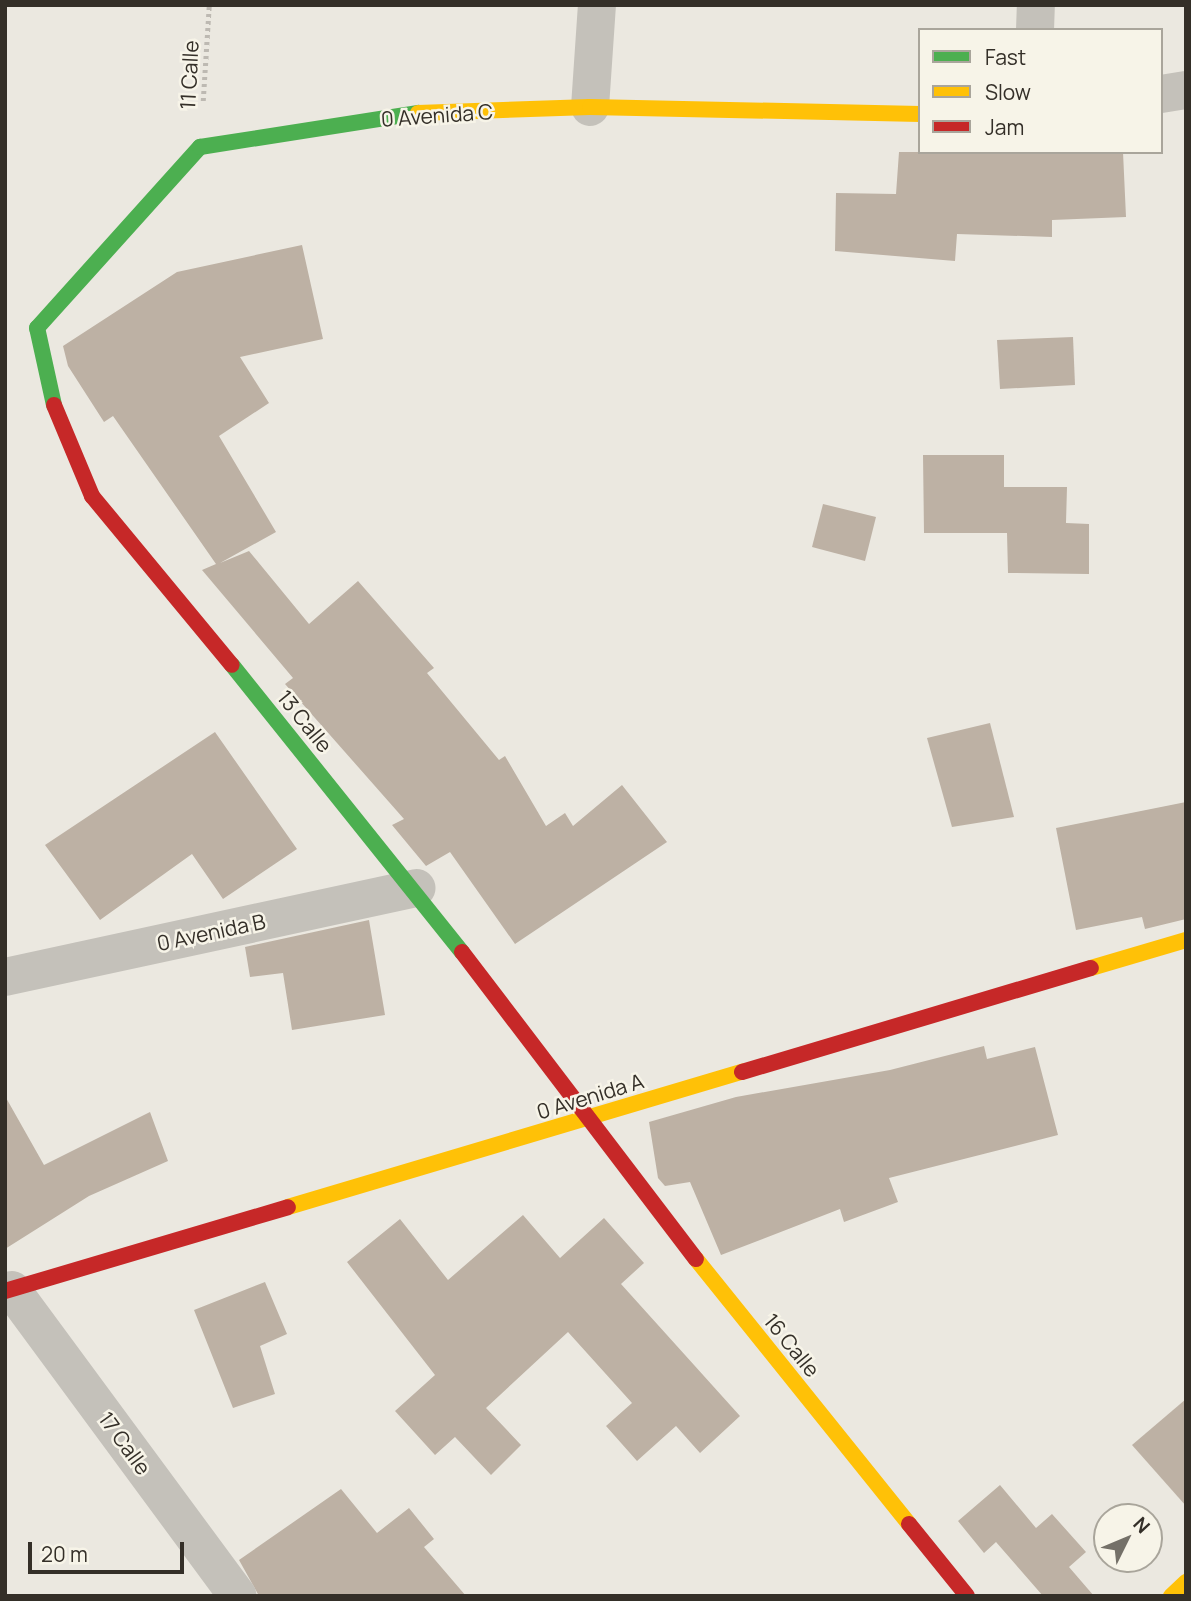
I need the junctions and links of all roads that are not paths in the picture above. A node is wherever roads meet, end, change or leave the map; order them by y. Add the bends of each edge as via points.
1 (597, 5) edge
2 (1036, 5) edge
3 (1035, 28) edge
4 (1186, 90) edge
5 (1163, 94) edge
6 (590, 107) junction
7 (918, 114) edge
8 (37, 328) joint
9 (416, 888) junction
10 (1186, 940) edge
11 (5, 976) edge
12 (584, 1120) junction
13 (8, 1291) edge
14 (1186, 1582) edge
15 (238, 1596) edge
16 (967, 1596) edge
17 (1171, 1596) edge

1 - 6 street
2 - 3 street
4 - 5 street
6 - 7 street, 0 Avenida C
6 - 8 street, 0 Avenida C via 402,114 200,147
8 - 9 street, 13 Calle via 56,415 92,496
9 - 11 street, 0 Avenida B
9 - 12 street, 13 Calle
10 - 12 street, 0 Avenida A
12 - 13 street, 0 Avenida A
12 - 16 street, 16 Calle
13 - 15 street, 17 Calle
14 - 17 street

